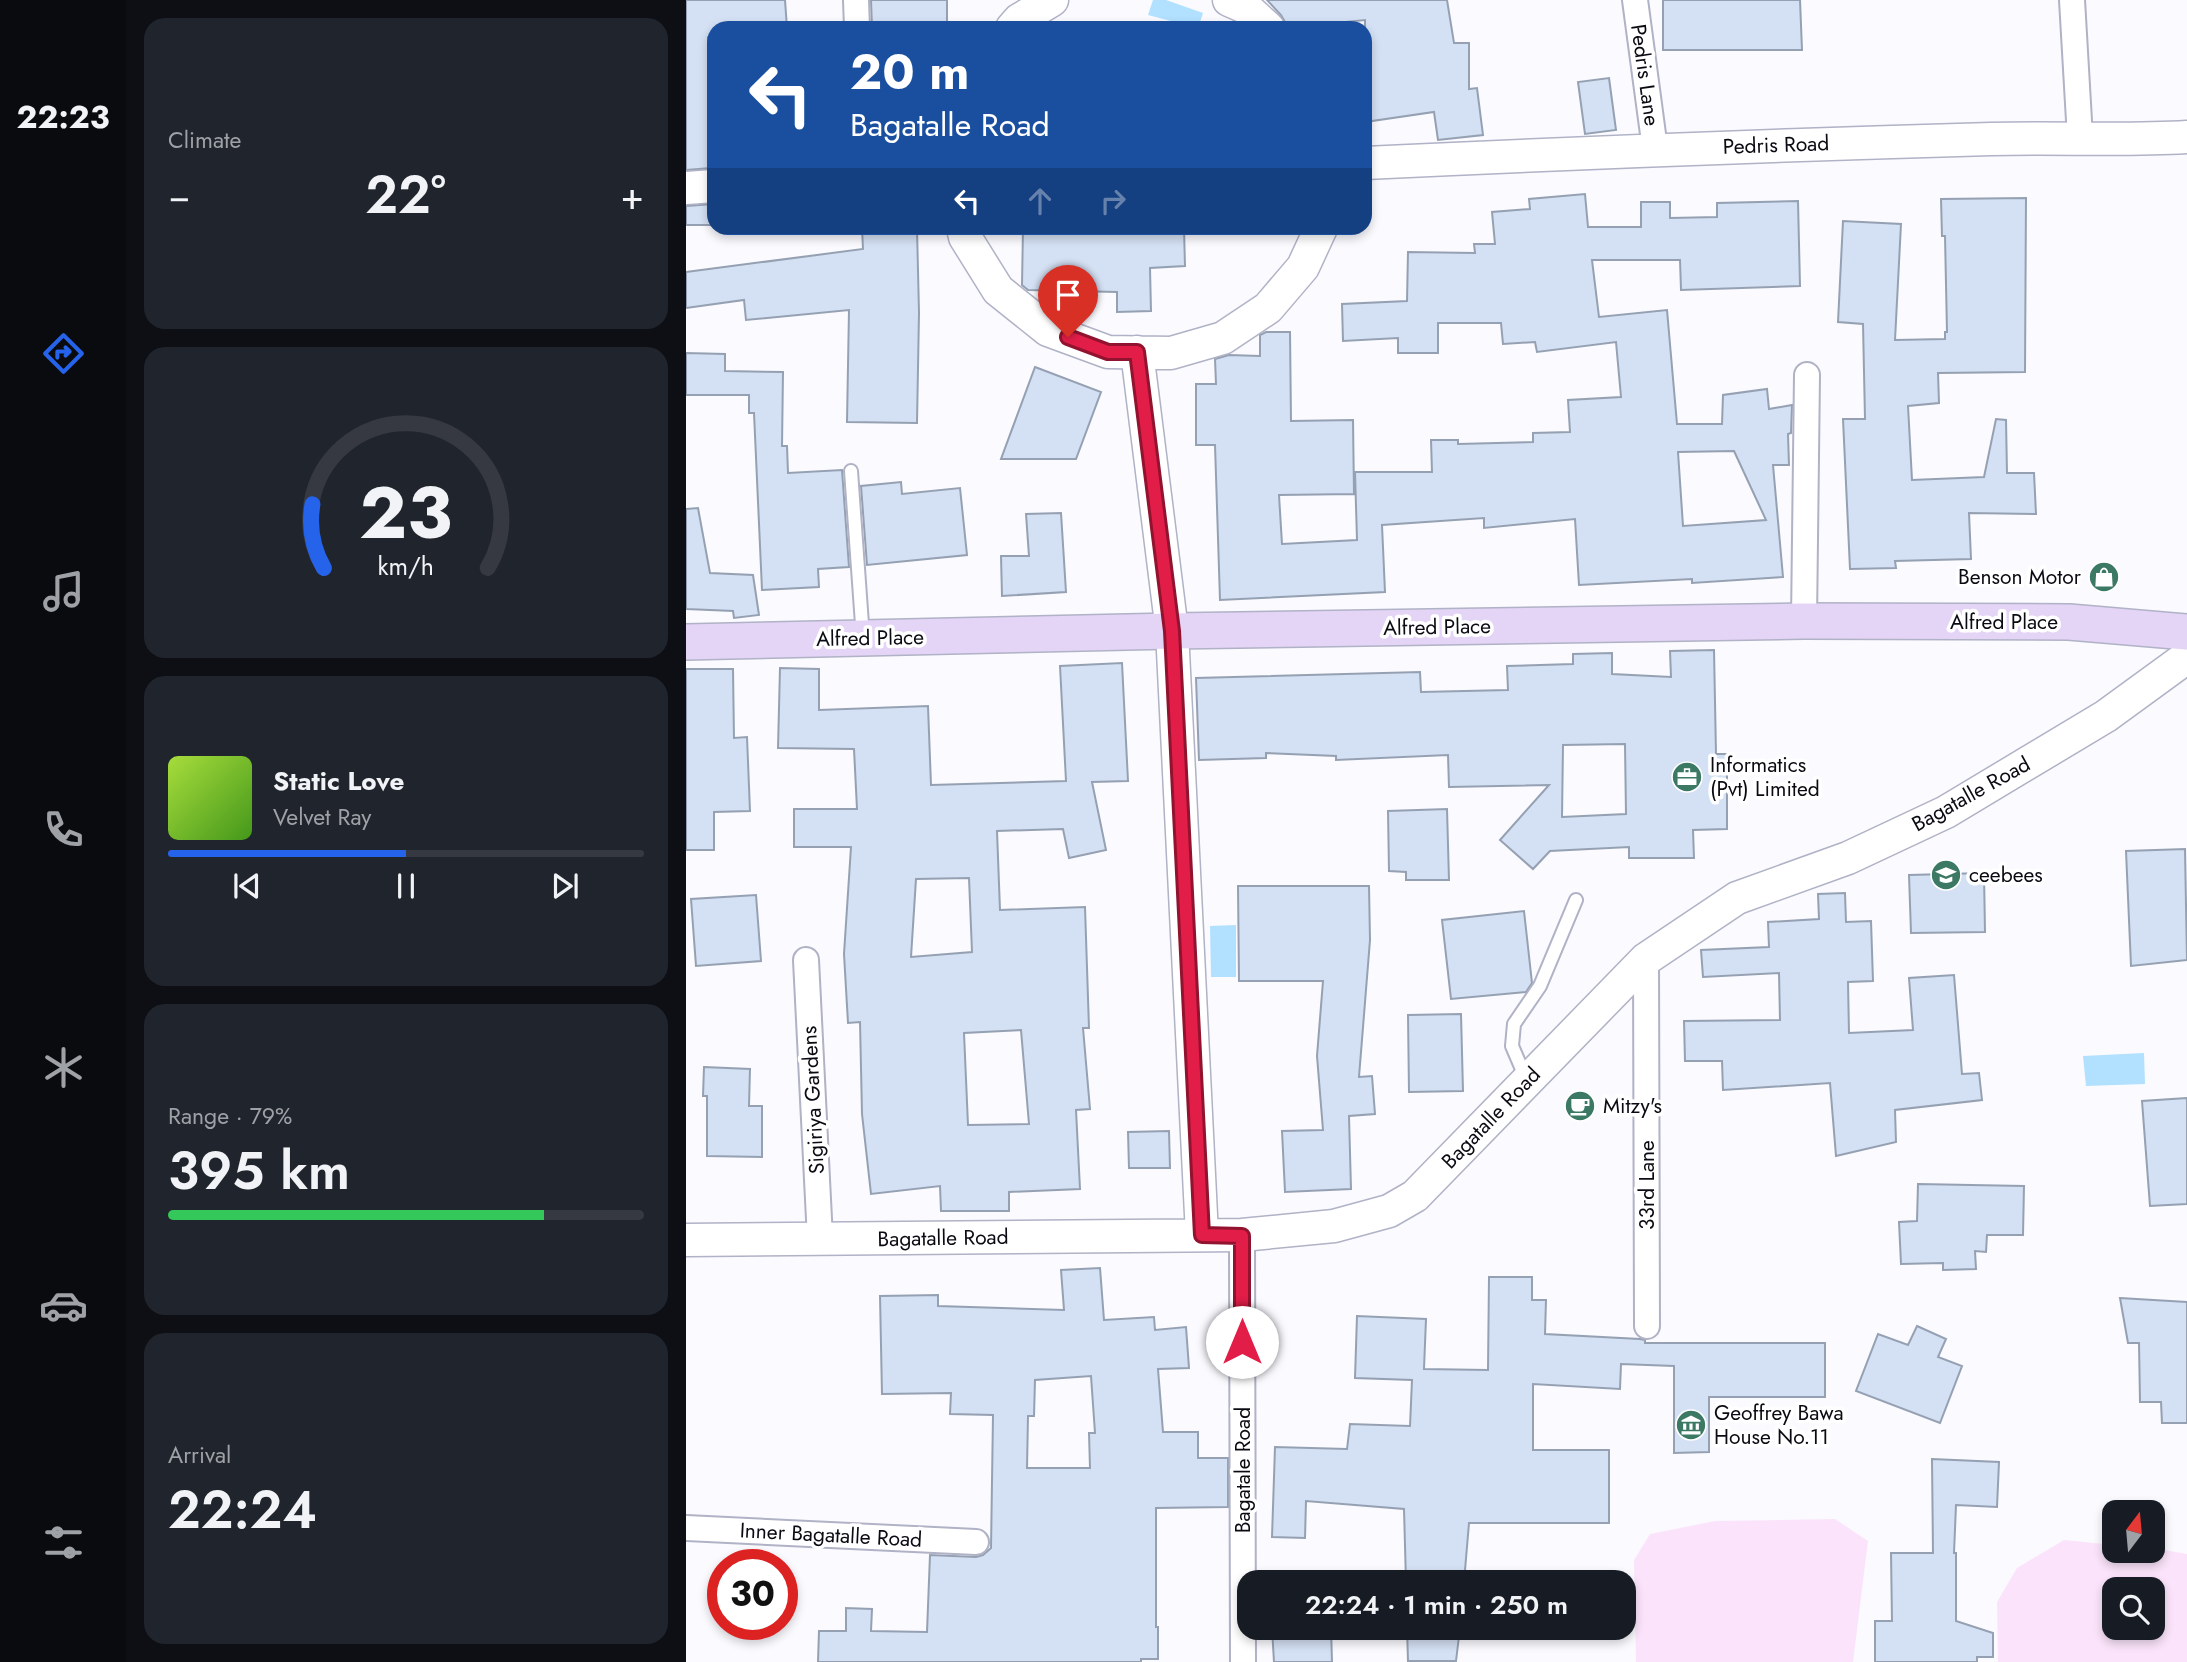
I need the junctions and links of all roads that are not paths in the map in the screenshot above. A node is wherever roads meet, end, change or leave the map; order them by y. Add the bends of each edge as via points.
1 (856, 0) edge
2 (1052, 0) edge
3 (1229, 0) edge
4 (1635, 0) edge
5 (2072, 0) edge
6 (857, 21) edge
7 (1018, 21) edge
8 (1260, 21) edge
9 (2187, 137) edge
10 (2080, 138) junction
11 (1655, 149) junction
12 (1372, 163) edge
13 (707, 186) edge
14 (686, 188) edge
15 (965, 235) edge
16 (1318, 235) edge
17 (1137, 352) junction
18 (1807, 375) dead end
19 (851, 471) dead end
20 (1804, 621) junction
21 (1172, 631) junction
22 (2187, 632) edge
23 (863, 638) junction
24 (686, 642) edge
25 (2187, 657) edge
26 (1576, 900) dead end
27 (1646, 959) junction
28 (806, 960) dead end
29 (1527, 1081) junction
30 (686, 1230) edge
31 (1202, 1235) junction
32 (1242, 1236) junction
33 (820, 1239) junction
34 (686, 1240) edge
35 (686, 1250) edge
36 (1647, 1326) dead end
37 (686, 1528) edge
38 (976, 1542) dead end
39 (1243, 1662) edge

1 - 6 street
2 - 7 street
3 - 8 street
4 - 11 street, Pedris Lane
5 - 10 street
9 - 10 street, Pedris Road
10 - 11 street, Pedris Road
11 - 12 street, Pedris Road
13 - 14 street
15 - 17 street via 999,290 1048,330 1108,352
16 - 17 street via 1303,267 1268,308 1223,338 1171,353
17 - 21 street
18 - 20 street
19 - 23 lane
20 - 21 main road, Alfred Place
20 - 22 main road, Alfred Place via 2069,622
21 - 23 main road, Alfred Place
21 - 31 street
23 - 24 main road, Alfred Place
25 - 27 street, Bagatalle Road via 2106,716 1947,812 1848,858 1737,898
26 - 29 lane via 1540,986 1514,1024 1512,1046
27 - 29 street, Bagatalle Road
27 - 36 street, 33rd Lane
28 - 33 street, Sigiriya Gardens
29 - 32 street, Bagatalle Road via 1415,1196 1389,1211 1334,1226
30 - 34 street
31 - 32 street, Bagatalle Road
31 - 33 street, Bagatalle Road
32 - 39 street, Bagatale Road
33 - 34 street, Bagatalle Road
34 - 35 street
37 - 38 street, Inner Bagatalle Road

